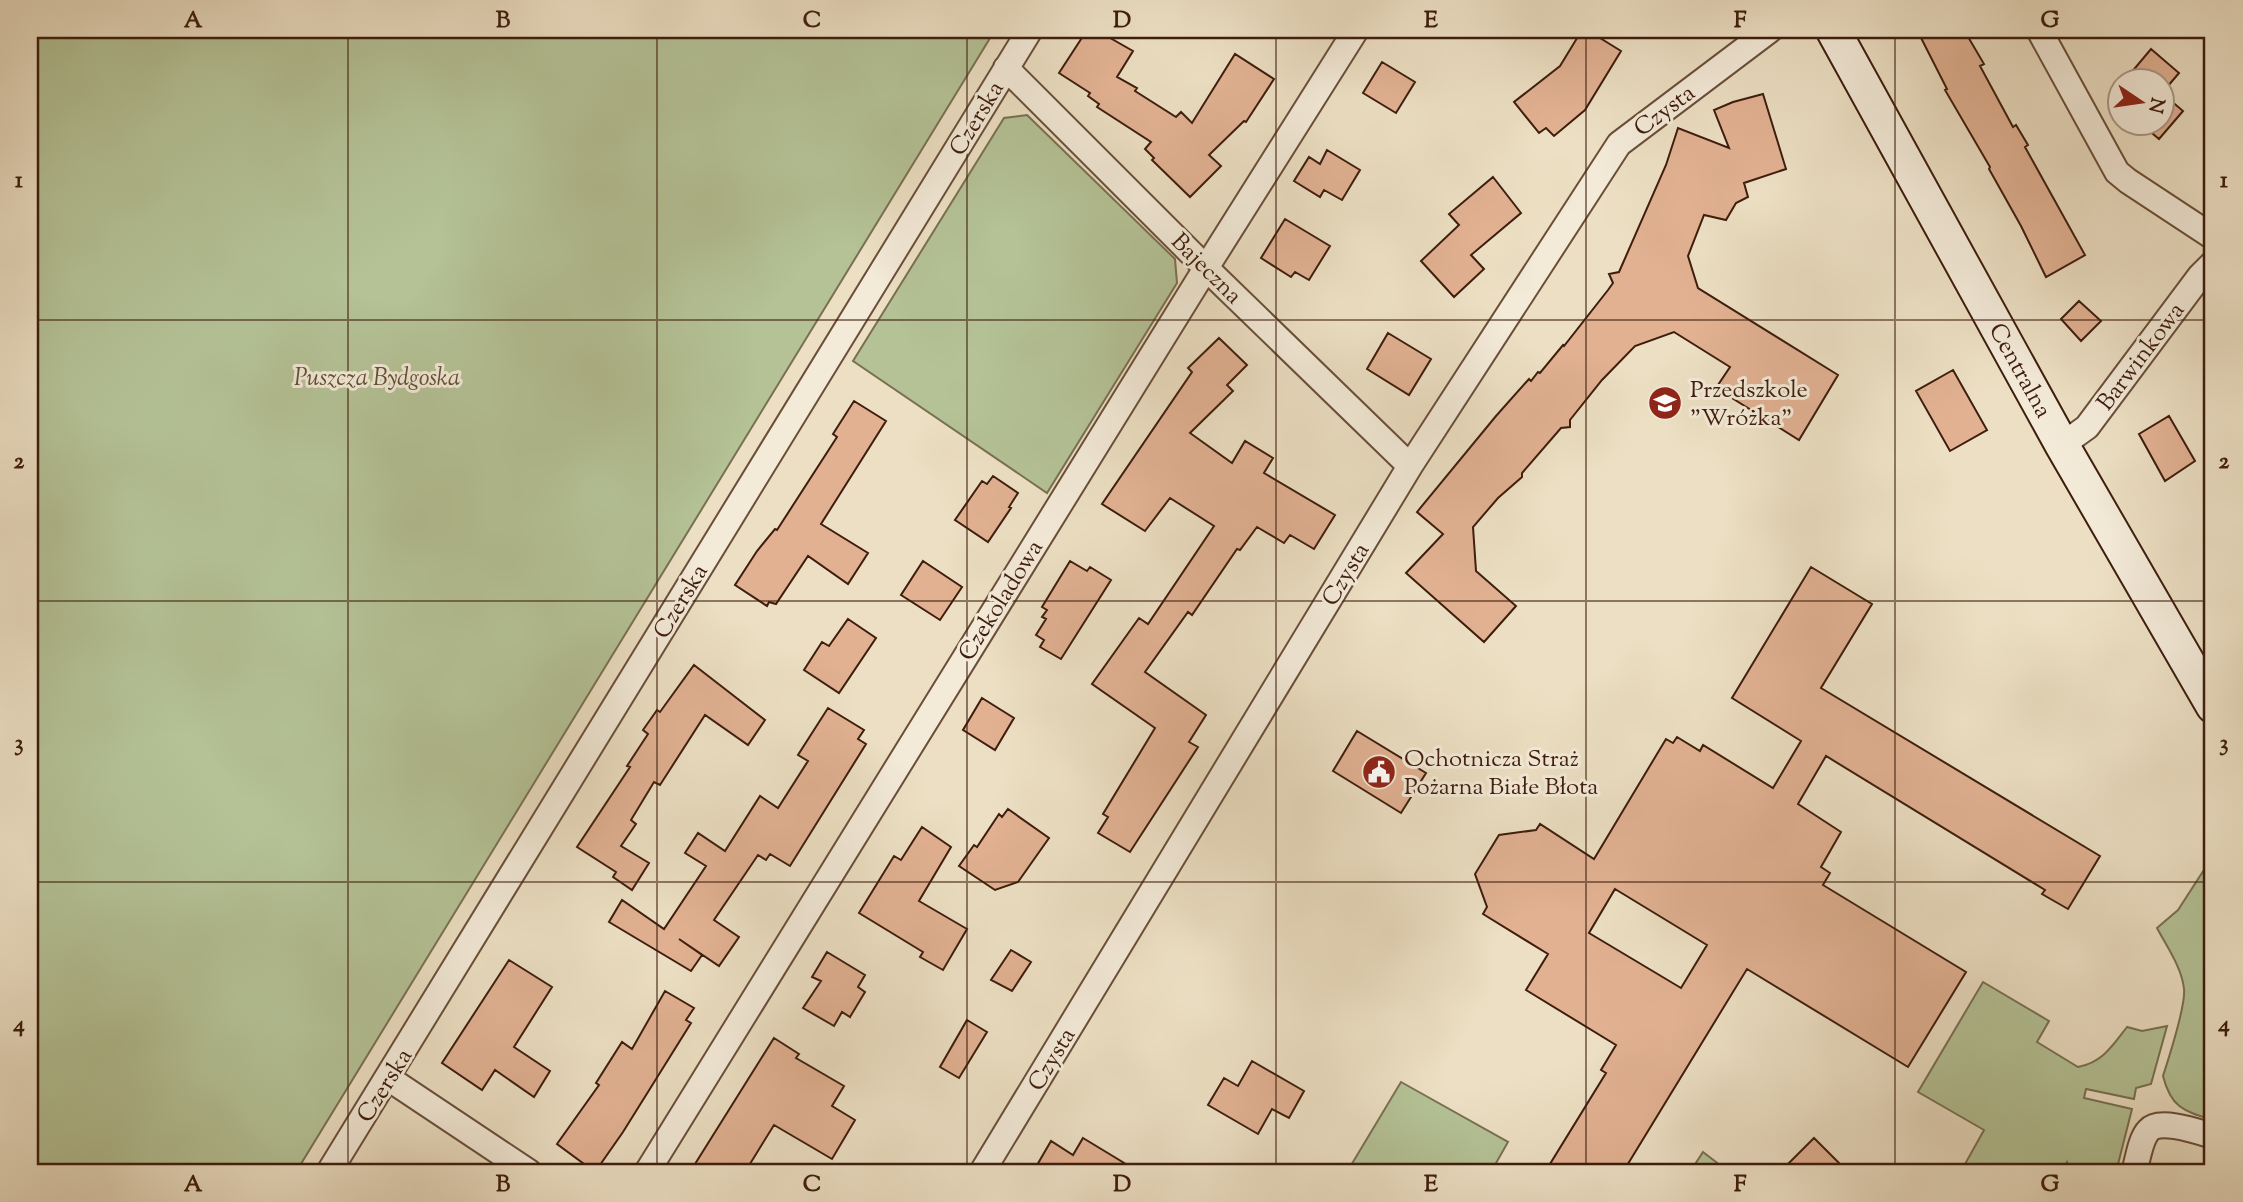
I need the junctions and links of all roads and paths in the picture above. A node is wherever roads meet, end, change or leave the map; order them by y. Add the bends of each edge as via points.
1 (1030, 30) edge
2 (1356, 30) edge
3 (1770, 30) edge
4 (1833, 30) edge
5 (2039, 30) edge
6 (1006, 68) junction
7 (2213, 237) edge
8 (2213, 263) edge
9 (1206, 268) junction
10 (2062, 445) junction
11 (1410, 466) junction
12 (2213, 706) edge
13 (388, 1077) junction
14 (2213, 1136) edge
15 (329, 1172) edge
16 (529, 1172) edge
17 (647, 1172) edge
18 (982, 1172) edge
19 (2134, 1172) edge

1 - 6 street, Czerska
2 - 9 street, Czekoladowa
3 - 11 street, Czysta via 1619,144
4 - 10 street, Centralna
5 - 7 street via 2117,172
6 - 9 street, Bajeczna
6 - 13 street, Czerska
8 - 10 street, Barwinkowa via 2087,427
9 - 11 street, Bajeczna
9 - 17 street, Czekoladowa
10 - 12 street, Centralna
11 - 18 street, Czysta
13 - 15 street, Czerska
13 - 16 street
14 - 19 street via 2158,1124 2151,1127

